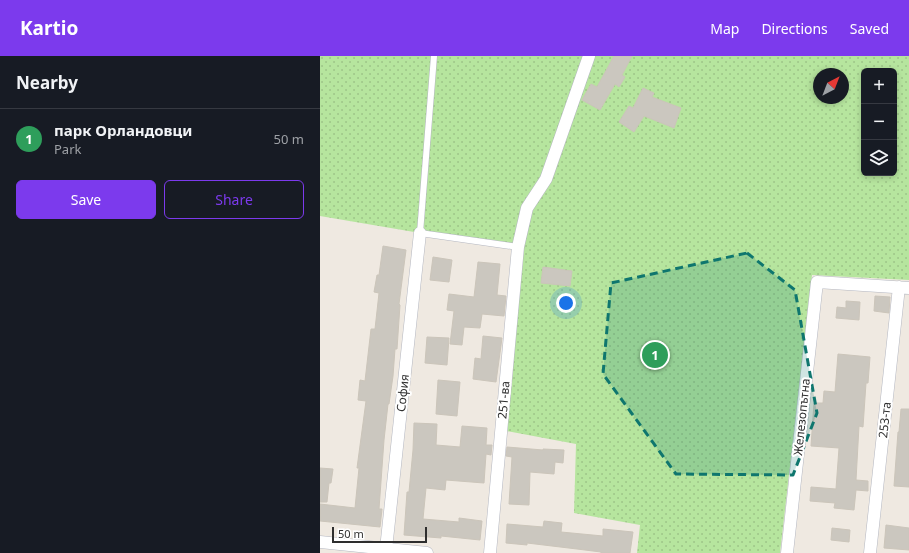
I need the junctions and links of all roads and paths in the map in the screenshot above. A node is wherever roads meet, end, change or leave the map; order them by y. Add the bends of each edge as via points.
1 (434, 56) edge
2 (589, 56) edge
3 (420, 233) junction
4 (518, 247) junction
5 (904, 288) edge
6 (320, 542) edge
7 (386, 551) edge
8 (427, 553) edge
9 (490, 553) edge
10 (787, 553) edge
11 (870, 553) edge

1 - 3 lane
2 - 4 street, 251-ва via 546,179 527,208
3 - 4 lane
3 - 7 street, София
4 - 9 street, 251-ва
5 - 10 street, Железопътна via 817,282
5 - 11 street, 253-та
6 - 7 street
7 - 8 street

